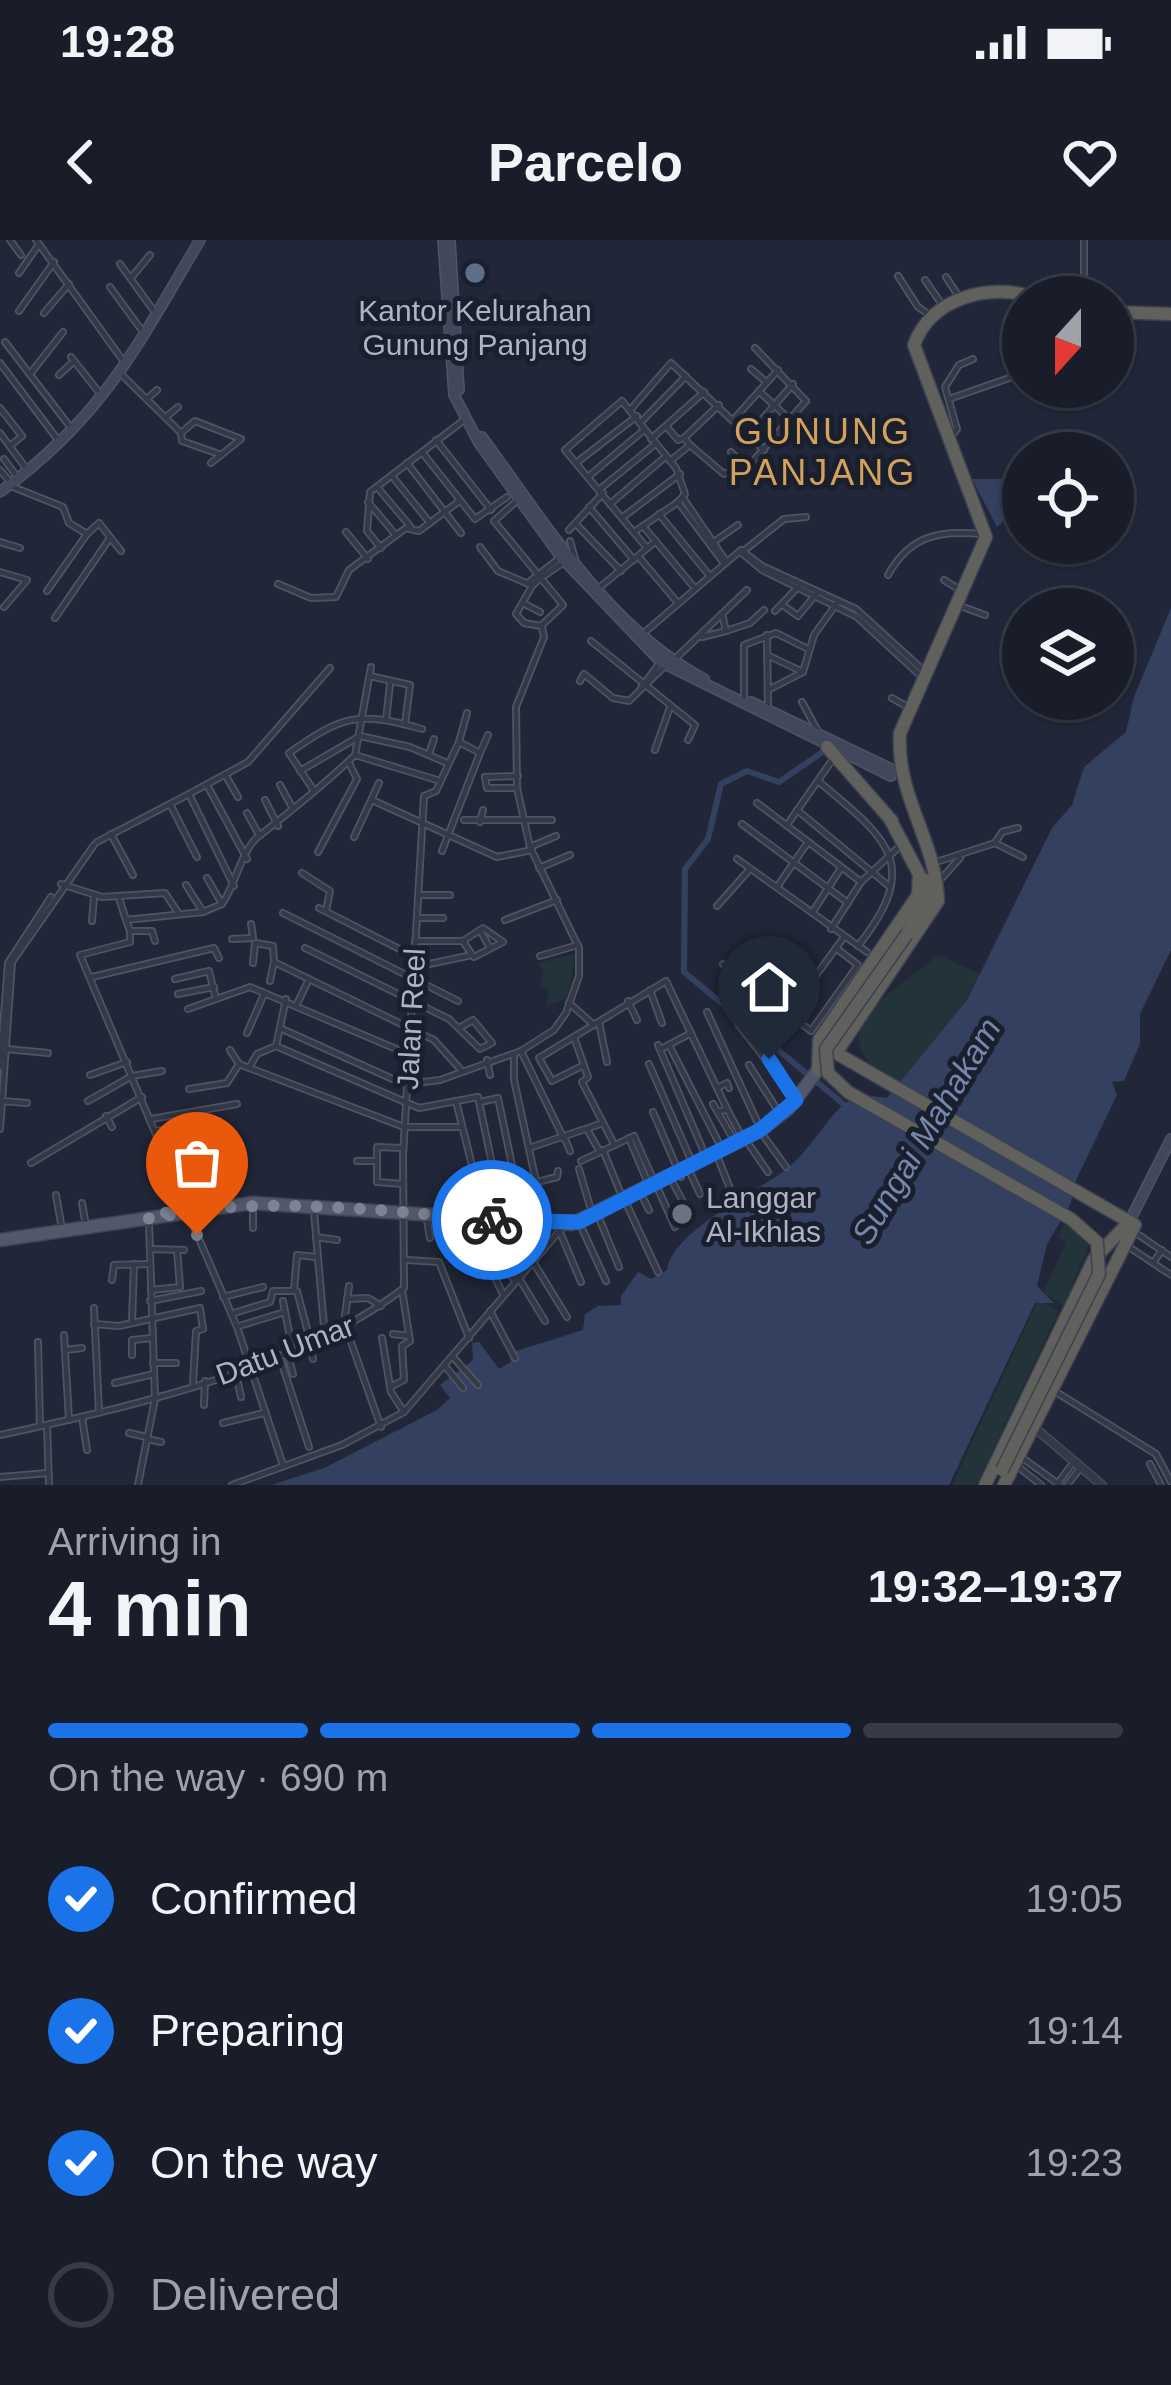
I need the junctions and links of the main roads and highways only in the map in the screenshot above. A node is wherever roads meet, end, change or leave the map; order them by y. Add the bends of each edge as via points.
1 (447, 240) edge
2 (195, 243) edge
3 (1002, 284) edge
4 (1002, 289) edge
5 (1134, 315) edge
6 (1171, 316) edge
7 (449, 322) junction
8 (13, 482) edge
9 (567, 560) junction
10 (596, 591) junction
11 (959, 598) junction
12 (666, 662) junction
13 (923, 673) junction
14 (802, 730) junction
15 (826, 741) junction
16 (895, 773) junction
17 (917, 822) junction
18 (923, 836) junction
19 (903, 839) junction
20 (854, 1026) junction
21 (835, 1056) junction
22 (854, 1065) junction
23 (818, 1070) junction
24 (798, 1101) junction
25 (762, 1132) junction
26 (1171, 1139) edge
27 (1171, 1154) edge
28 (289, 1204) junction
29 (404, 1213) junction
30 (127, 1220) junction
31 (1133, 1223) junction
32 (527, 1226) junction
33 (562, 1229) junction
34 (58, 1232) junction
35 (0, 1242) edge
36 (1076, 1342) junction
37 (1031, 1390) junction
38 (1011, 1473) edge
39 (988, 1485) edge

1 - 7 main road
2 - 8 main road via 103,398
3 - 11 highway via 943,306 913,336 911,357 981,534
4 - 11 highway via 979,291 931,319 916,338 914,355 986,537
5 - 6 highway
7 - 9 main road via 465,409
7 - 9 main road via 454,395 464,420 513,498
9 - 10 main road
10 - 12 main road
10 - 12 main road
11 - 13 highway
12 - 14 main road
12 - 14 main road
13 - 16 highway via 901,728
13 - 16 highway via 905,706
14 - 15 main road
15 - 16 main road
15 - 19 highway
16 - 17 highway
17 - 18 highway
17 - 19 highway via 906,823
18 - 19 highway
18 - 20 highway via 938,882 933,912
19 - 23 highway via 919,874 918,895 819,1040
19 - 38 highway, bridge via 924,872 927,898 826,1049 828,1073 1071,1219 1096,1242 1099,1274
20 - 21 highway
20 - 22 highway
21 - 22 highway
21 - 23 main road
21 - 24 main road
22 - 31 highway
23 - 24 main road
24 - 25 main road
24 - 25 main road
25 - 33 main road
26 - 31 main road
27 - 31 main road
28 - 29 main road
28 - 29 main road
28 - 30 main road
29 - 32 main road
30 - 34 main road
30 - 34 main road
31 - 36 highway
31 - 37 highway via 1094,1259
32 - 33 main road
32 - 33 main road
34 - 35 main road
36 - 37 highway via 1061,1339
36 - 38 highway
37 - 39 highway
38 - 39 highway

